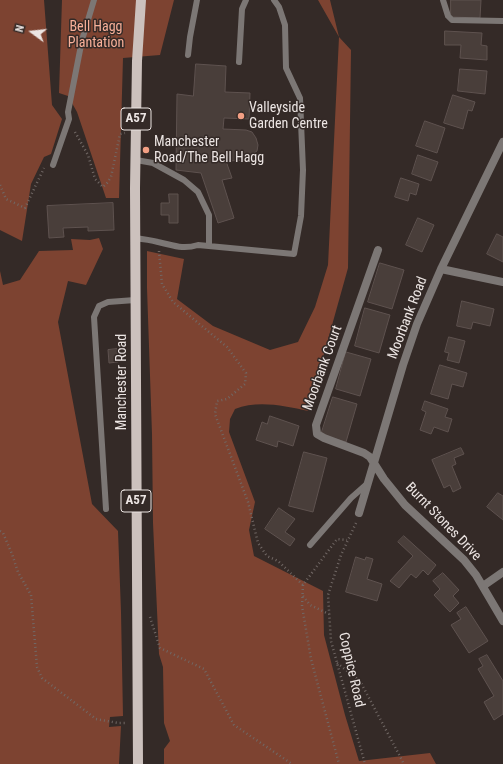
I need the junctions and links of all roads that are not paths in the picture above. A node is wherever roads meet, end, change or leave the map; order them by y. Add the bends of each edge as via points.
1 (94, 0) edge
2 (141, 0) edge
3 (197, 0) edge
4 (246, 0) edge
5 (274, 0) edge
6 (443, 0) edge
7 (503, 21) edge
8 (188, 55) dead end
9 (239, 62) dead end
10 (503, 142) edge
11 (136, 160) junction
12 (53, 165) road end
13 (136, 238) junction
14 (209, 245) junction
15 (378, 250) dead end
16 (441, 269) junction
17 (503, 282) edge
18 (135, 300) junction
19 (374, 463) junction
20 (368, 483) junction
21 (106, 509) dead end
22 (359, 512) road end
23 (310, 545) dead end
24 (503, 572) edge
25 (482, 586) junction
26 (503, 621) edge
27 (138, 764) edge

1 - 12 lane via 82,40 68,112 69,119
2 - 11 main road, Manchester Road / A57 via 137,61
3 - 8 lane
4 - 9 lane via 242,9
5 - 14 lane via 285,25 286,68 300,98 303,170 301,216 294,254
6 - 7 lane via 448,16 452,20
10 - 16 street, Moorbank Road
11 - 13 main road, Manchester Road / A57
11 - 14 lane via 153,163 184,180 198,192 209,215
13 - 14 lane via 179,248
13 - 18 main road, Manchester Road / A57
15 - 19 street, Moorbank Court via 316,425 317,434 364,452
16 - 17 street
16 - 19 street, Moorbank Road via 417,324
18 - 21 lane via 108,302 99,306 94,317
18 - 27 main road, Manchester Road / A57
19 - 20 street, Moorbank Road
19 - 25 street, Burnt Stones Drive via 405,505 464,560
20 - 22 street, Moorbank Road
20 - 23 lane via 350,498
24 - 25 street
25 - 26 street, Burnt Stones Drive

